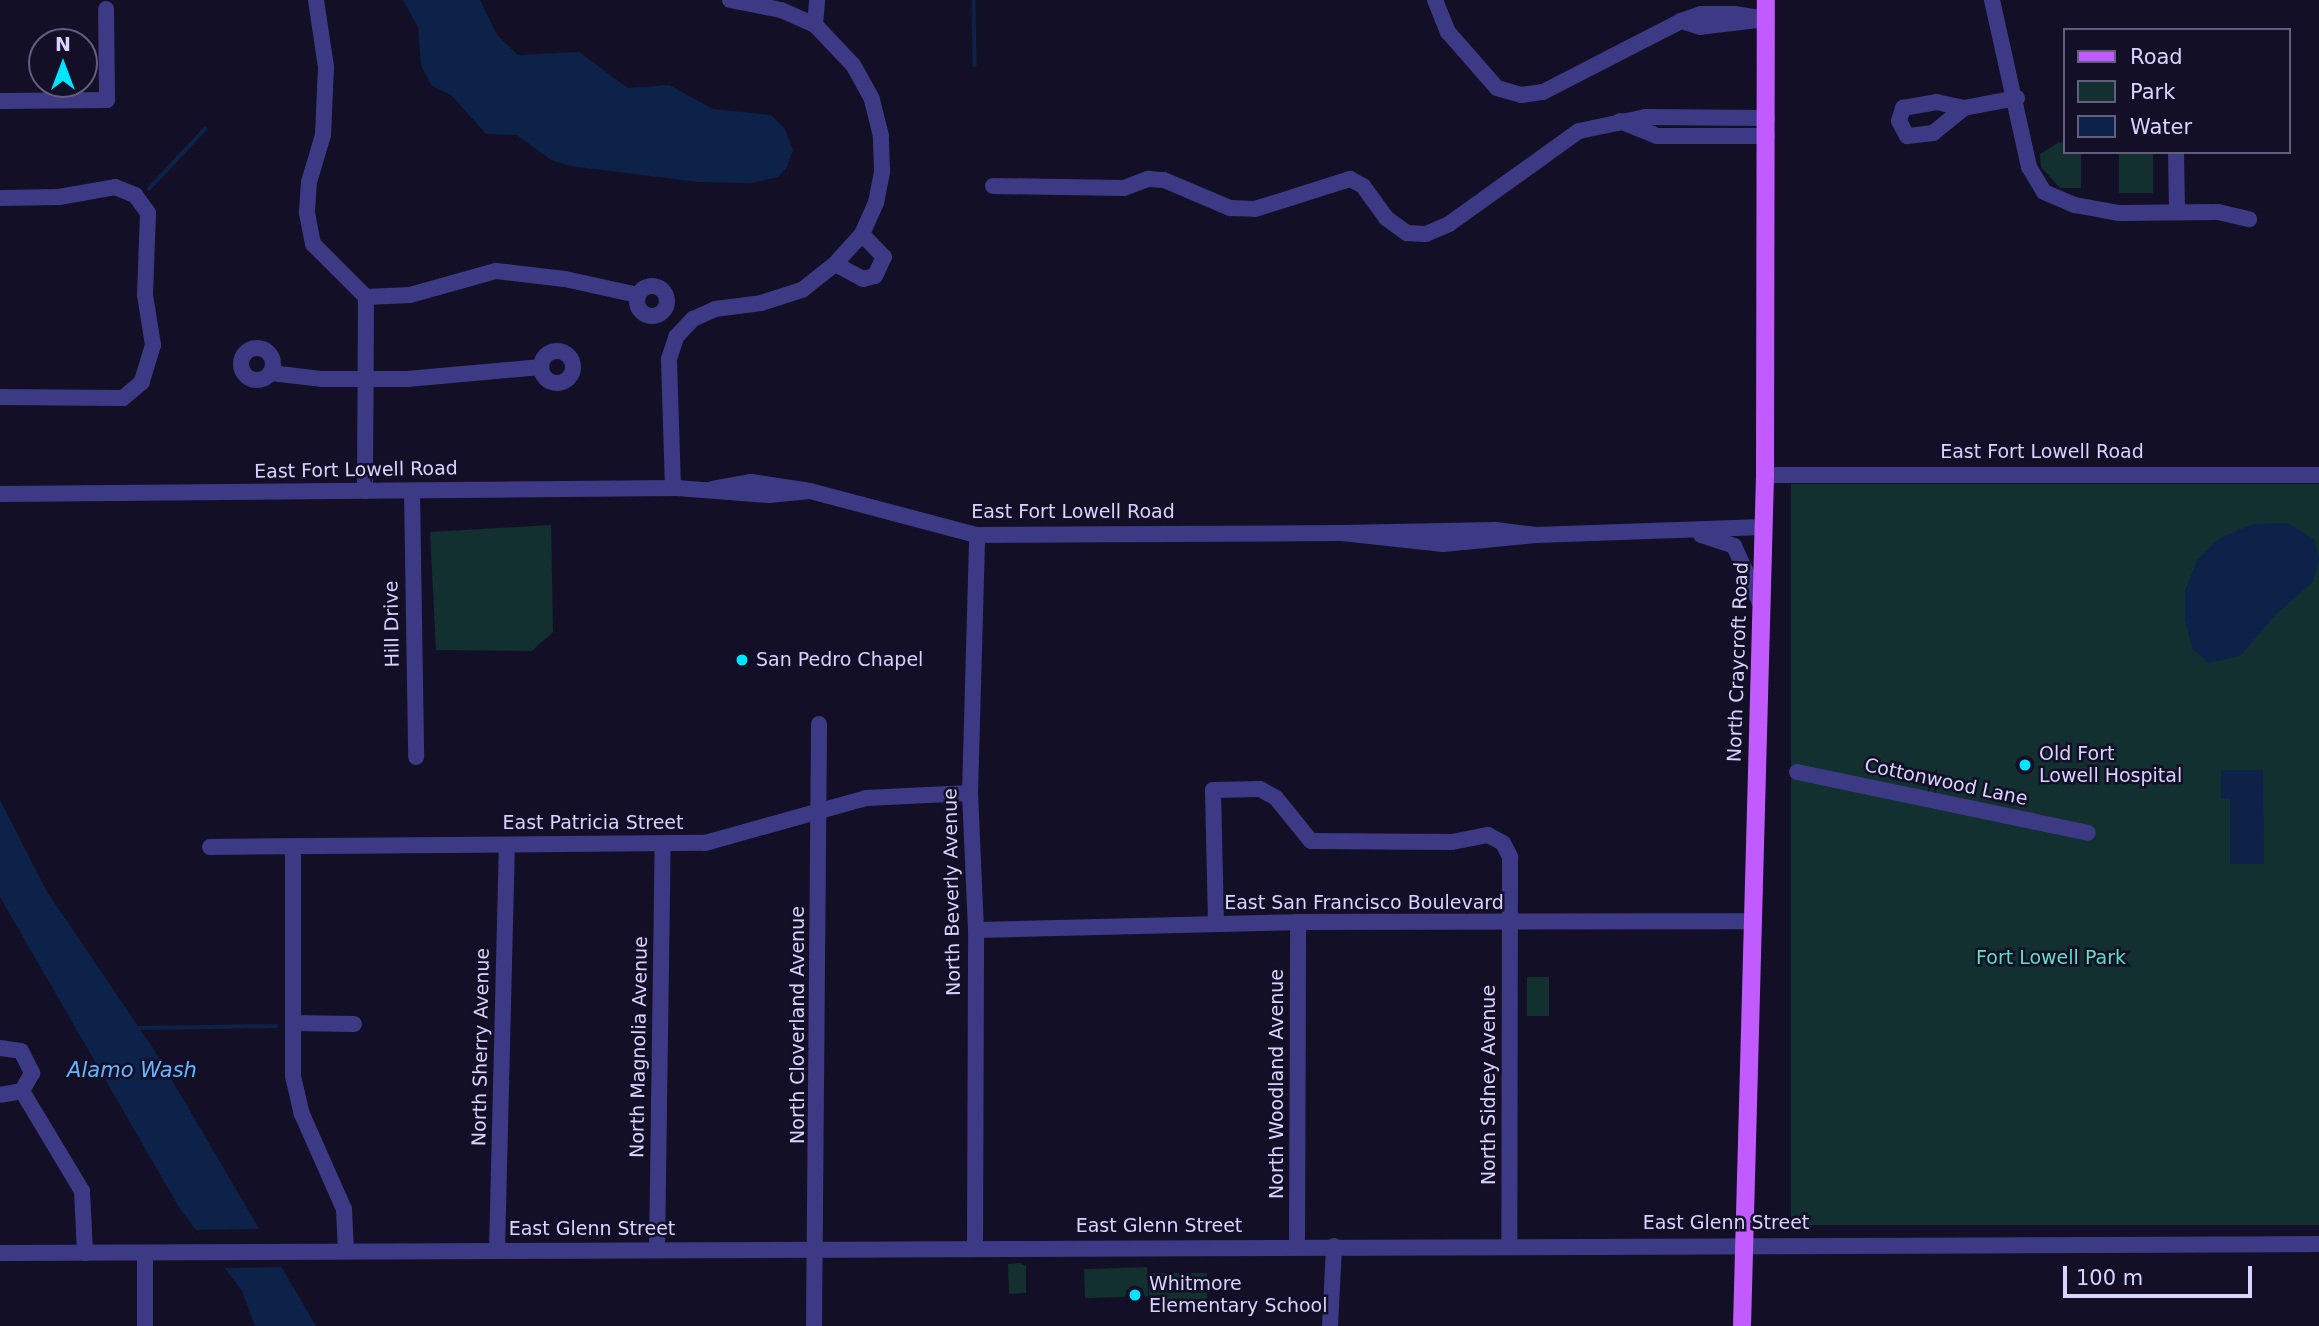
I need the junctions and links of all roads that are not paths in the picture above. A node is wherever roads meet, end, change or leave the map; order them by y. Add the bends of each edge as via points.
1 (316, 0) edge
2 (730, 0) edge
3 (817, 0) edge
4 (1435, 0) edge
5 (1766, 0) edge
6 (1992, 0) edge
7 (106, 9) dead end
8 (1766, 19) junction
9 (815, 25) junction
10 (2017, 98) junction
11 (0, 101) edge
12 (1964, 108) dead end
13 (1767, 127) junction
14 (2176, 154) edge
15 (993, 187) dead end
16 (0, 198) edge
17 (2177, 212) junction
18 (2249, 219) dead end
19 (862, 234) junction
20 (835, 264) junction
21 (638, 295) dead end
22 (366, 297) junction
23 (541, 367) dead end
24 (271, 373) dead end
25 (364, 379) junction
26 (0, 397) edge
27 (1765, 475) junction
28 (2319, 475) edge
29 (673, 488) junction
30 (365, 491) junction
31 (412, 491) junction
32 (0, 495) edge
33 (1763, 527) junction
34 (1678, 530) junction
35 (977, 535) junction
36 (1761, 605) junction
37 (819, 724) dead end
38 (416, 757) dead end
39 (1797, 772) dead end
40 (970, 793) junction
41 (820, 814) junction
42 (2088, 833) dead end
43 (507, 845) junction
44 (663, 845) junction
45 (210, 847) dead end
46 (293, 849) junction
47 (1751, 920) junction
48 (1298, 922) junction
49 (1216, 923) junction
50 (1511, 925) junction
51 (976, 930) junction
52 (294, 1023) junction
53 (354, 1024) dead end
54 (0, 1048) edge
55 (22, 1091) junction
56 (0, 1095) edge
57 (1743, 1244) junction
58 (2319, 1244) edge
59 (1509, 1245) junction
60 (1334, 1246) junction
61 (1297, 1247) junction
62 (975, 1248) junction
63 (817, 1249) junction
64 (498, 1250) junction
65 (657, 1250) junction
66 (346, 1251) junction
67 (0, 1253) edge
68 (85, 1253) junction
69 (145, 1253) junction
70 (145, 1326) edge
71 (814, 1326) edge
72 (1330, 1326) edge
73 (1742, 1326) edge

1 - 22 street via 326,67 323,135 309,182 307,213 313,244
2 - 9 street via 781,10
3 - 9 street
4 - 8 street via 1448,32 1497,88 1521,96 1544,92 1701,14
5 - 8 main road, North Craycroft Road
6 - 10 street
7 - 11 street via 107,100
8 - 13 main road, North Craycroft Road
9 - 19 street via 853,65 872,99 881,136 876,203
10 - 12 street
10 - 17 street via 2029,167 2044,192 2075,205 2119,213
13 - 15 street via 1657,136 1617,120 1579,131 1449,224 1426,234 1407,233 1386,218 1363,186 1350,179 1255,209 1230,208 1164,180 1148,179 1124,188
13 - 27 main road, North Craycroft Road
14 - 17 street
16 - 26 street via 60,197 115,187 142,201 148,213 145,295 153,345 142,382 123,398
17 - 18 street via 2218,212
19 - 20 street
19 - 20 street via 884,257 875,276 863,279
20 - 29 street via 802,290 693,318 676,337 669,359
21 - 22 street via 565,279 496,271 410,295
22 - 25 street
23 - 25 street
24 - 25 street
25 - 30 street
27 - 28 street, East Fort Lowell Road
27 - 33 main road, North Craycroft Road
29 - 31 street, East Fort Lowell Road
29 - 35 street, East Fort Lowell Road via 769,495 810,491
30 - 31 street, East Fort Lowell Road
30 - 32 street, East Fort Lowell Road
31 - 38 street, Hill Drive
33 - 34 street, East Fort Lowell Road
33 - 36 main road, North Craycroft Road
34 - 35 street, East Fort Lowell Road via 1536,535 1495,530
34 - 36 street via 1734,546
35 - 40 street, North Beverly Avenue
36 - 47 main road, North Craycroft Road
37 - 41 street, North Cloverland Avenue
39 - 42 street, Cottonwood Lane
40 - 41 street, East Patricia Street via 866,798
40 - 51 street, North Beverly Avenue
41 - 44 street, East Patricia Street via 705,843
41 - 63 street, North Cloverland Avenue
43 - 44 street, East Patricia Street
43 - 46 street, East Patricia Street
43 - 64 street, North Sherry Avenue
44 - 65 street, North Magnolia Avenue
45 - 46 street, East Patricia Street
46 - 52 street
47 - 50 street, East San Francisco Boulevard
47 - 57 main road, North Craycroft Road
48 - 49 street, East San Francisco Boulevard
48 - 50 street, East San Francisco Boulevard
48 - 61 street, North Woodland Avenue
49 - 50 street, North Sidney Avenue via 1213,790 1259,789 1276,798 1311,841 1452,842 1488,835 1503,844 1510,857
49 - 51 street, East San Francisco Boulevard
50 - 59 street, North Sidney Avenue
51 - 62 street, North Beverly Avenue
52 - 53 street
52 - 66 street via 293,1076 301,1112 344,1209
54 - 55 street via 13,1047 30,1061 32,1073
55 - 56 street
55 - 68 street via 82,1191
57 - 58 street, East Glenn Street
57 - 59 street, East Glenn Street
57 - 73 main road, North Craycroft Road
59 - 60 street, East Glenn Street
60 - 61 street, East Glenn Street
60 - 72 street
61 - 62 street, East Glenn Street
62 - 63 street, East Glenn Street
63 - 65 street, East Glenn Street
63 - 71 street, North Cloverland Avenue
64 - 65 street, East Glenn Street
64 - 66 street, East Glenn Street
66 - 69 street, East Glenn Street
67 - 68 street, East Glenn Street
68 - 69 street, East Glenn Street
69 - 70 street

